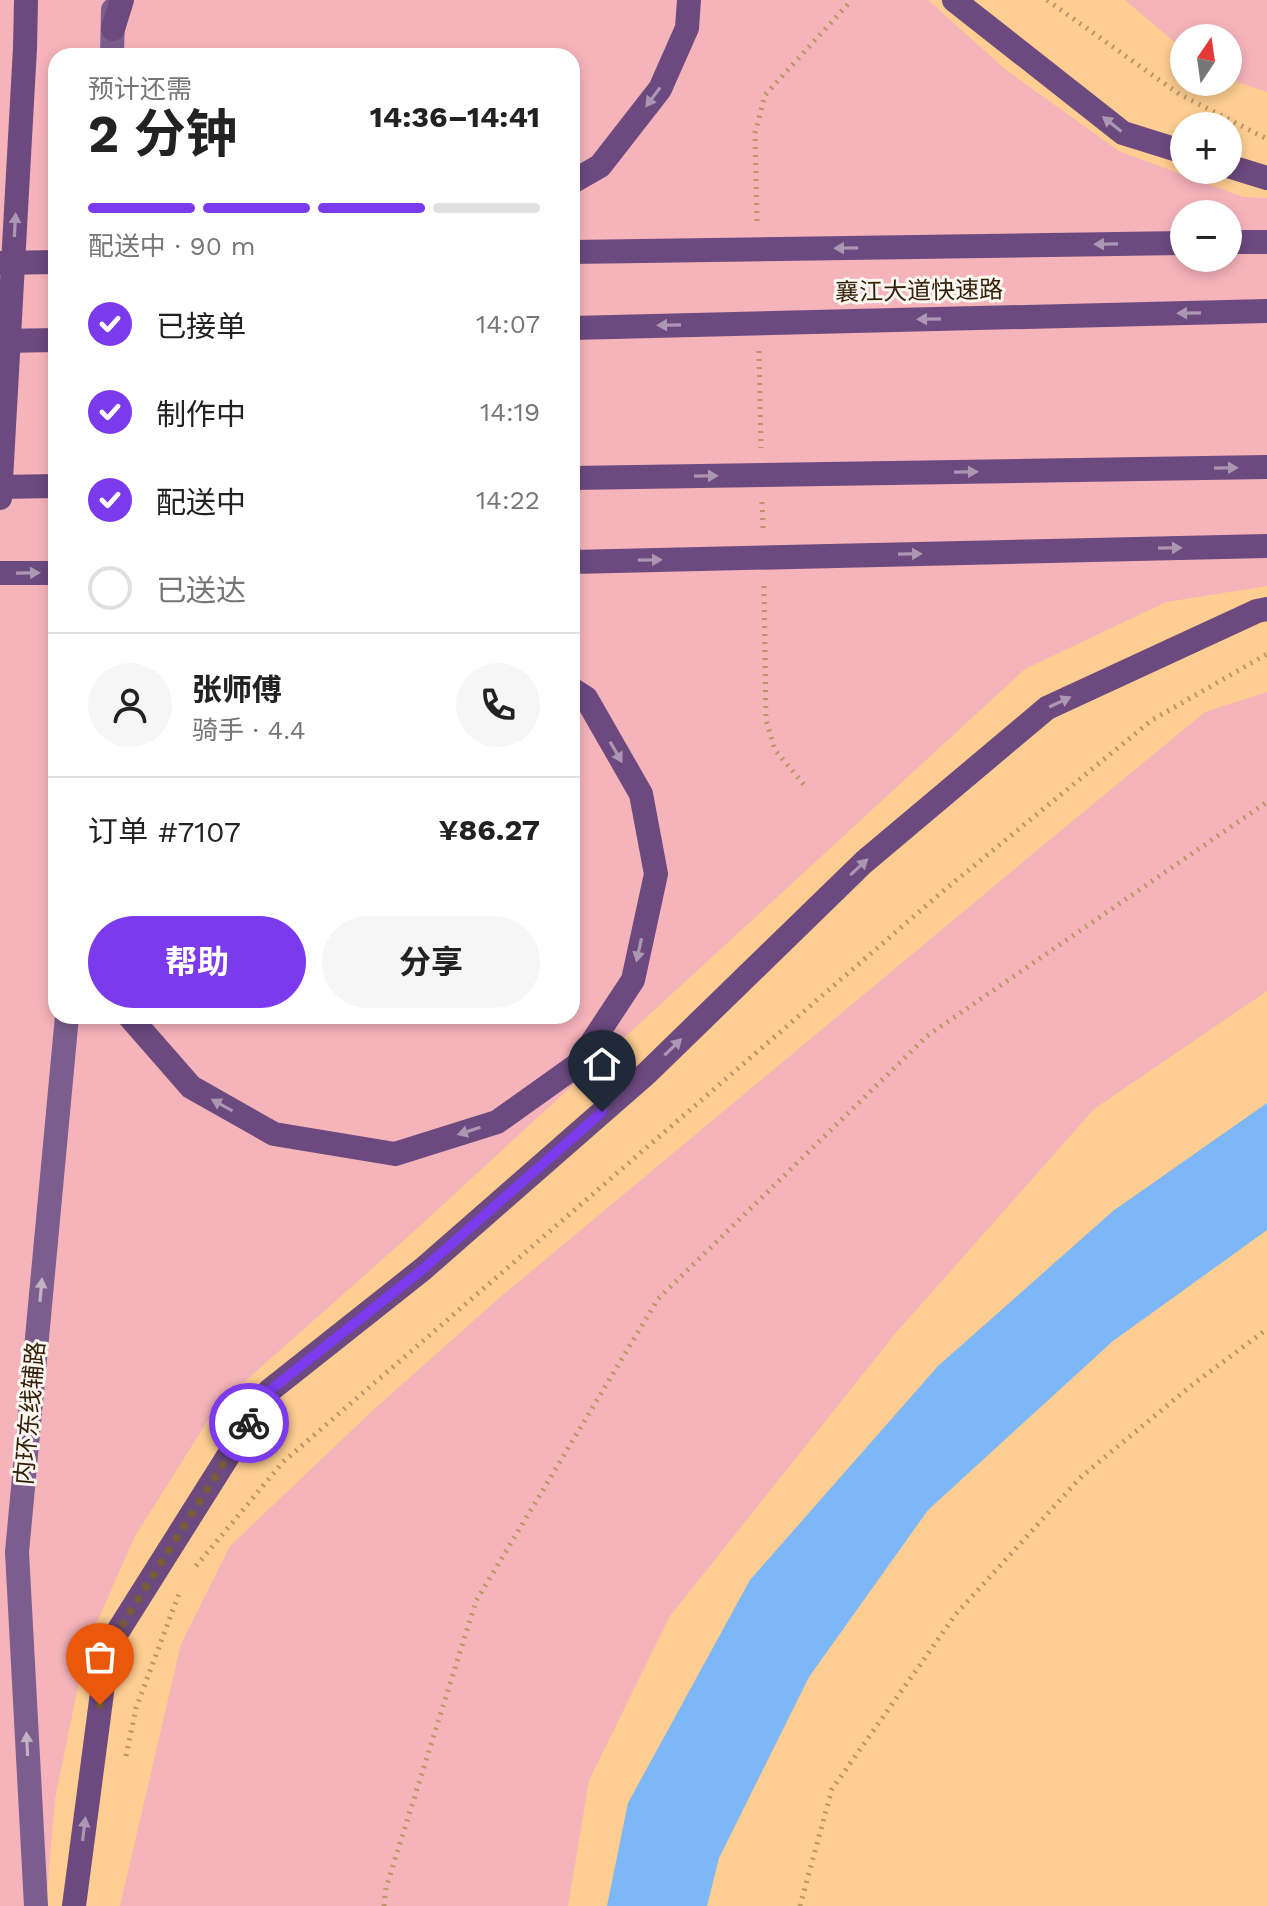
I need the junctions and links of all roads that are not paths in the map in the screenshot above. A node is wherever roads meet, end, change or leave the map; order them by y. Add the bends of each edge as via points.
1 (26, 0) edge
2 (113, 0) edge
3 (122, 0) edge
4 (689, 0) edge
5 (954, 0) edge
6 (113, 29) junction
7 (112, 48) edge
8 (1170, 148) edge
9 (1242, 170) edge
10 (580, 177) edge
11 (1267, 178) edge
12 (1242, 242) edge
13 (1267, 242) edge
14 (1170, 243) edge
15 (580, 252) edge
16 (48, 262) edge
17 (0, 263) edge
18 (1267, 311) edge
19 (580, 328) edge
20 (48, 340) edge
21 (0, 341) edge
22 (1267, 467) edge
23 (580, 478) edge
24 (48, 486) edge
25 (0, 487) edge
26 (0, 498) edge
27 (1267, 546) edge
28 (580, 562) edge
29 (0, 573) edge
30 (48, 573) edge
31 (1267, 609) edge
32 (580, 694) edge
33 (66, 1024) edge
34 (136, 1024) edge
35 (36, 1906) edge
36 (74, 1906) edge

26 -> 1 highway
2 - 6 main road
3 - 6 highway
4 -> 10 highway via 687,28 660,89 600,166
8 -> 5 highway via 1123,133
6 - 7 main road
9 - 11 highway
12 - 13 highway
14 -> 15 highway, bridge
16 - 17 highway, bridge
18 -> 19 highway, 襄江大道快速路, bridge
20 - 21 highway, bridge
23 -> 22 highway, bridge
24 - 25 highway, bridge
28 -> 27 highway, bridge
29 -> 30 highway
36 -> 31 highway via 108,1647 269,1391 423,1269 623,1093 864,862 1047,708
32 -> 34 highway via 641,794 656,874 633,980 577,1065 497,1122 395,1154 274,1134 191,1087
35 -> 33 main road, 内环东线辅路 via 17,1552

